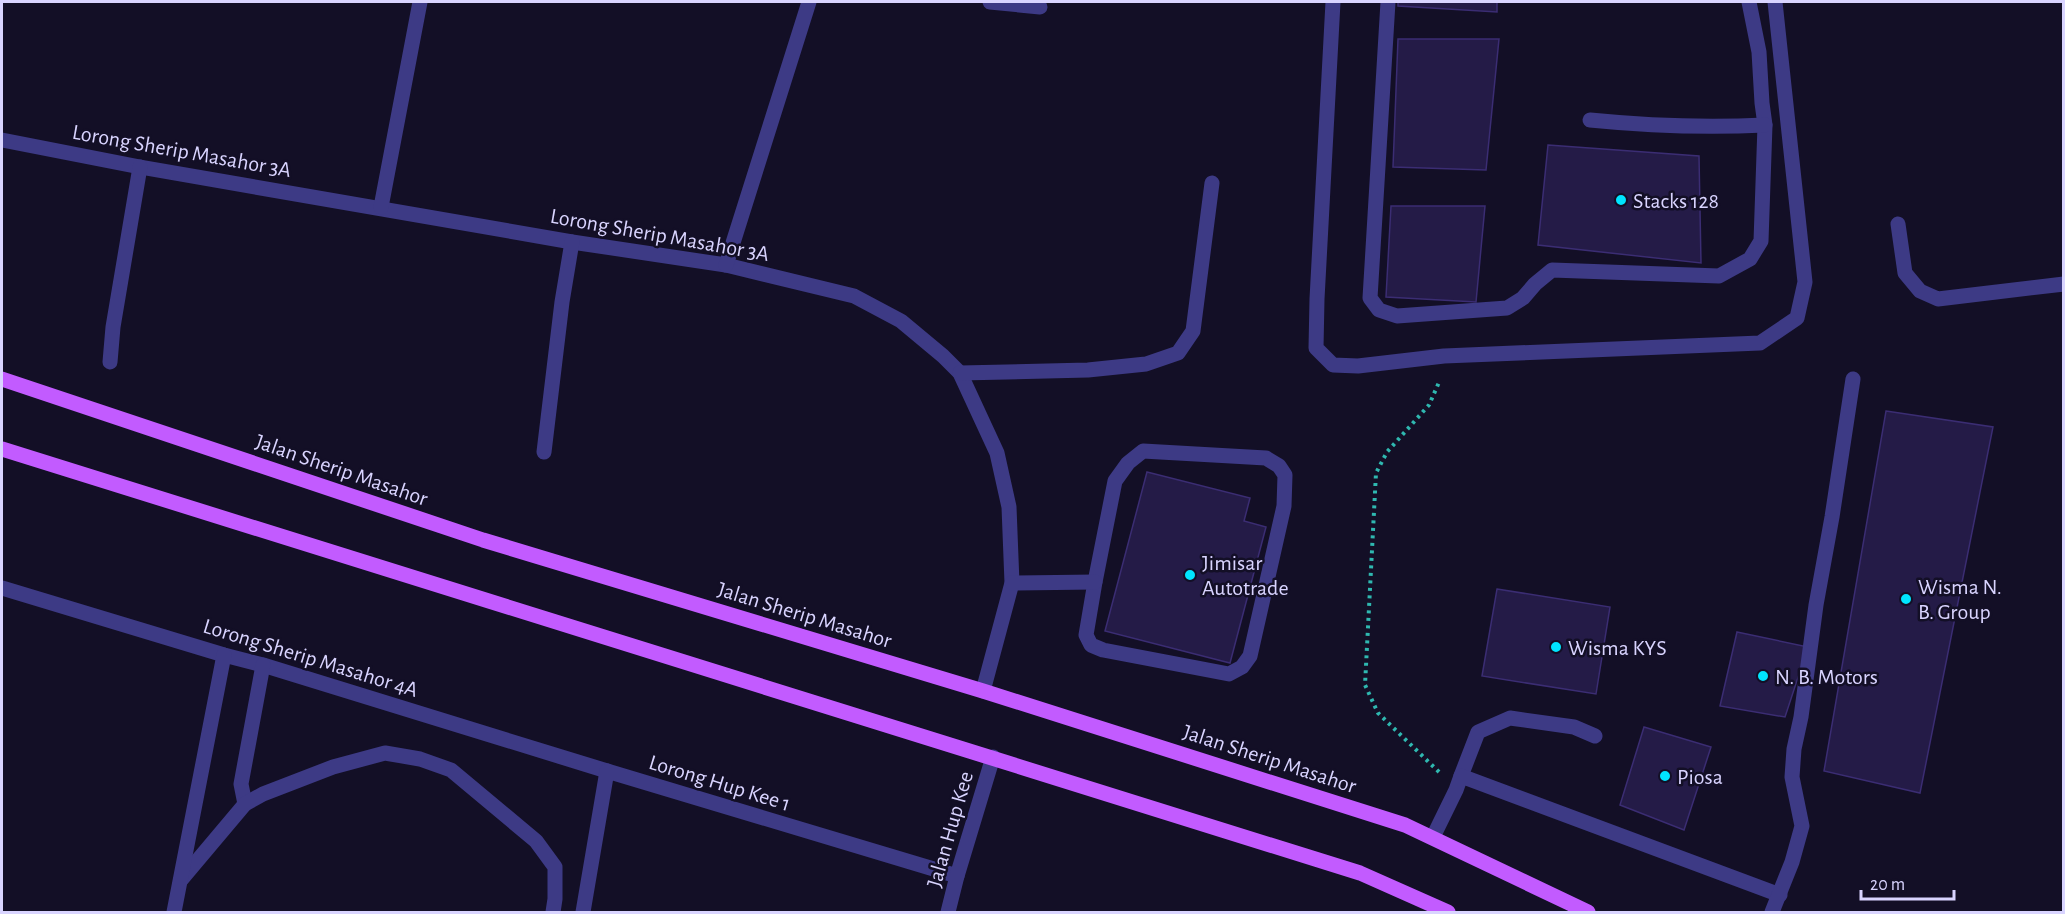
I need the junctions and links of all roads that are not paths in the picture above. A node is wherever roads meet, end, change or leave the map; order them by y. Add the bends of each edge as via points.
1 (420, 2) edge
2 (809, 2) edge
3 (990, 2) edge
4 (1333, 2) edge
5 (1388, 2) edge
6 (1749, 2) edge
7 (1775, 2) edge
8 (1040, 7) dead end
9 (1590, 120) dead end
10 (1765, 125) junction
11 (2, 140) edge
12 (140, 167) junction
13 (1212, 183) dead end
14 (381, 207) junction
15 (1898, 224) dead end
16 (572, 242) junction
17 (726, 265) junction
18 (2064, 284) edge
19 (110, 362) dead end
20 (960, 374) junction
21 (2, 379) edge
22 (1853, 379) dead end
23 (2, 448) edge
24 (544, 452) dead end
25 (1095, 582) junction
26 (1012, 583) junction
27 (2, 588) edge
28 (225, 656) junction
29 (263, 664) junction
30 (983, 692) junction
31 (1595, 736) dead end
32 (993, 757) junction
33 (607, 771) junction
34 (1459, 783) junction
35 (244, 804) junction
36 (1432, 837) junction
37 (957, 876) junction
38 (181, 880) junction
39 (1780, 895) junction
40 (174, 912) edge
41 (552, 912) edge
42 (583, 912) edge
43 (948, 912) edge
44 (1448, 912) edge
45 (1588, 912) edge
46 (1772, 912) edge

1 - 14 street
2 - 17 street
3 - 8 street
4 - 7 street via 1316,348 1333,365 1358,366 1444,356 1760,343 1797,318 1805,282
5 - 10 street via 1370,298 1379,310 1397,316 1507,308 1552,270 1719,276 1750,259 1761,241
6 - 10 street via 1759,52
9 - 10 street via 1709,128
11 - 12 street, Lorong Sherip Masahor 3A
12 - 14 street, Lorong Sherip Masahor 3A
12 - 19 street
13 - 20 street via 1193,331 1178,353 1146,364 1088,370
14 - 16 street, Lorong Sherip Masahor 3A
15 - 18 street via 1905,273 1920,291 1938,299
16 - 17 street, Lorong Sherip Masahor 3A
16 - 24 street
17 - 20 street, Lorong Sherip Masahor 3A via 854,296 901,321
20 - 26 street, Lorong Sherip Masahor 3A via 997,453 1009,507
21 - 30 main road, Jalan Sherip Masahor via 483,540
22 - 39 street via 1794,749 1792,777 1802,826
23 - 32 main road
25 - 25 street via 1115,481 1143,451 1266,458 1285,476 1284,506 1258,622 1250,656 1242,667 1229,674 1091,645 1086,635
25 - 26 street
26 - 30 street, Lorong Sherip Masahor 3A
27 - 28 street, Lorong Sherip Masahor 4A
28 - 29 street, Lorong Sherip Masahor 4A
28 - 38 street
29 - 33 street, Lorong Sherip Masahor 4A
29 - 35 street via 241,784
30 - 36 main road, Jalan Sherip Masahor via 1405,825
31 - 34 street via 1574,727 1510,718 1478,732
32 - 37 street, Jalan Hup Kee
32 - 44 main road via 1360,873
33 - 37 street, Lorong Hup Kee 1
33 - 42 street
34 - 36 street
34 - 39 street
35 - 38 street
35 - 41 street via 333,767 385,753 420,759 451,770 536,842 555,867
36 - 45 main road, Jalan Sherip Masahor
37 - 43 street, Jalan Hup Kee
38 - 40 street
39 - 46 street

